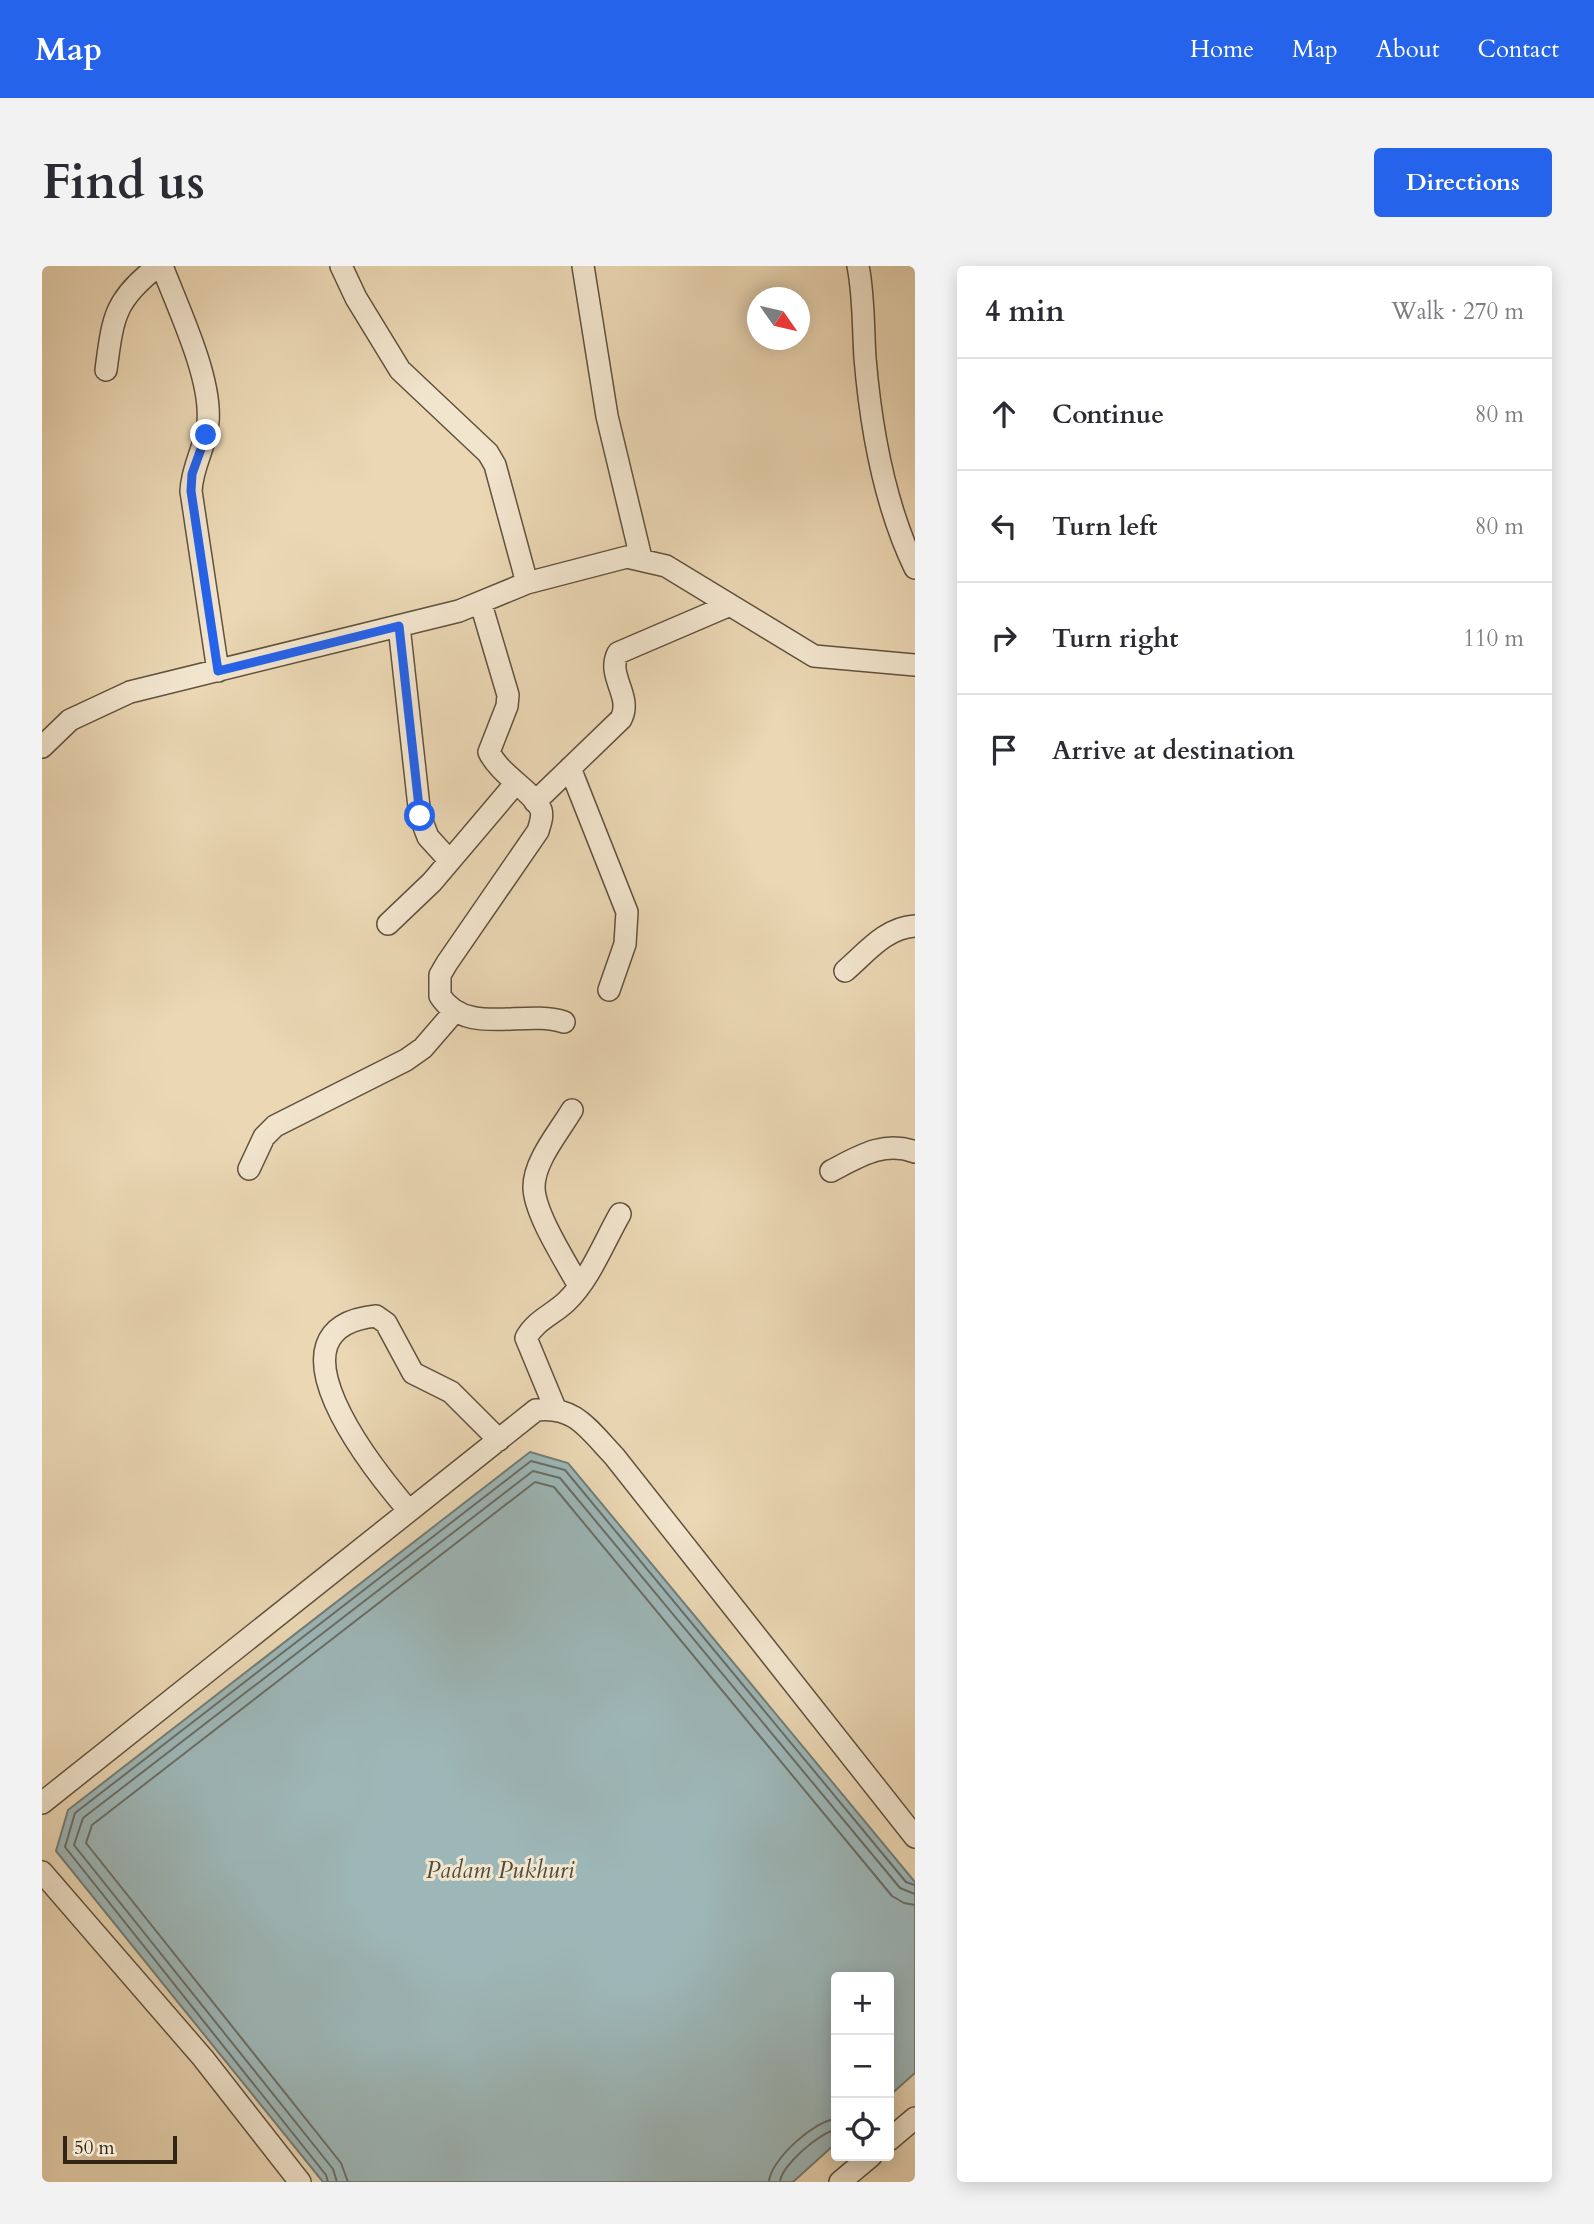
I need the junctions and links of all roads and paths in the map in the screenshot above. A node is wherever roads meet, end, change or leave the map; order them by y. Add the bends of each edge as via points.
1 (160, 266) edge
2 (341, 266) edge
3 (583, 266) edge
4 (863, 269) edge
5 (106, 370) dead end
6 (641, 558) junction
7 (915, 568) edge
8 (527, 583) junction
9 (481, 604) junction
10 (730, 605) junction
11 (399, 626) junction
12 (915, 665) edge
13 (218, 671) junction
14 (42, 747) edge
15 (570, 768) junction
16 (515, 784) junction
17 (535, 802) junction
18 (449, 860) junction
19 (388, 924) dead end
20 (915, 926) edge
21 (845, 971) dead end
22 (609, 990) dead end
23 (455, 1011) junction
24 (564, 1021) dead end
25 (572, 1110) dead end
26 (915, 1152) edge
27 (249, 1169) dead end
28 (831, 1171) dead end
29 (620, 1214) dead end
30 (579, 1286) junction
31 (555, 1408) junction
32 (499, 1440) junction
33 (409, 1511) junction
34 (42, 1802) edge
35 (915, 1837) edge
36 (42, 1872) edge
37 (915, 2118) edge
38 (894, 2136) edge
39 (865, 2161) edge
40 (300, 2182) edge
41 (840, 2182) edge

1 - 5 street via 131,287 123,299 111,333
1 - 13 street via 201,369 209,419 191,491
2 - 8 street via 400,370 492,459
3 - 6 street via 607,416
4 - 7 street via 866,360 876,437 897,527
6 - 8 street via 627,557
6 - 10 street via 666,566
8 - 9 street
9 - 11 street
9 - 16 street via 508,695 489,752 499,770
10 - 12 street via 814,656
10 - 15 street via 618,653 614,669 625,711
11 - 13 street
11 - 18 street via 420,816 428,836
13 - 14 street via 105,701 70,720
15 - 17 street
15 - 22 street via 627,912 625,944
16 - 17 street
16 - 18 street
17 - 23 street via 541,809 538,831 440,975 440,996
18 - 19 street
20 - 21 street via 886,934
23 - 24 street via 486,1020 540,1015
23 - 27 street via 424,1048 275,1126 264,1137
25 - 30 street via 538,1168 534,1187 536,1202
26 - 28 street via 888,1147
29 - 30 street
30 - 31 street via 531,1328 526,1338
31 - 32 street via 536,1410
31 - 35 street via 578,1418 614,1456
32 - 33 street
32 - 33 street via 451,1392 413,1373 386,1323 376,1316 337,1330 323,1351 330,1391 356,1441
33 - 34 street
36 - 40 street via 203,2058
37 - 38 street
39 - 41 street

